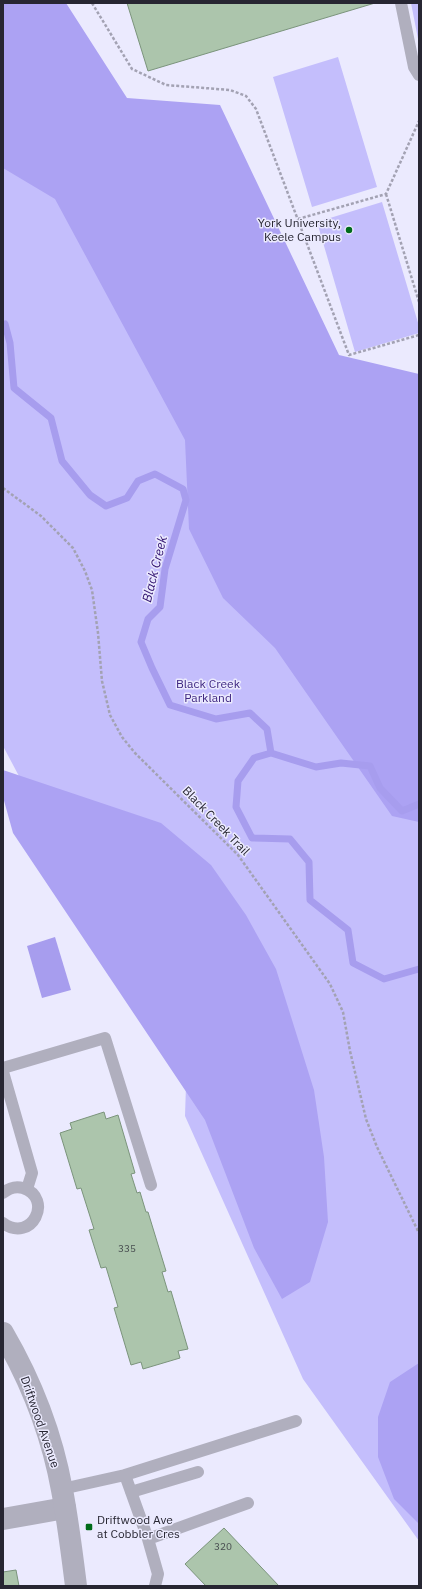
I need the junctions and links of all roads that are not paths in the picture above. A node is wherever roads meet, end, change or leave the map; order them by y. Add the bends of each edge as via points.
1 (401, 3) edge
2 (419, 76) edge
3 (3, 1068) edge
4 (3, 1072) edge
5 (150, 1185) dead end
6 (27, 1189) junction
7 (3, 1193) edge
8 (3, 1224) edge
9 (3, 1333) edge
10 (296, 1421) dead end
11 (198, 1472) dead end
12 (125, 1475) junction
13 (131, 1492) junction
14 (64, 1498) junction
15 (248, 1503) dead end
16 (3, 1519) edge
17 (148, 1539) junction
18 (76, 1586) edge
19 (155, 1586) edge

1 - 2 lane via 414,67
3 - 5 lane via 105,1038
4 - 6 lane via 32,1173
6 - 7 lane via 13,1187
6 - 8 lane via 38,1204 33,1222 16,1229
9 - 14 street, Driftwood Avenue via 30,1388 47,1433
10 - 12 lane
11 - 13 lane
12 - 13 lane
12 - 14 lane
13 - 17 lane
14 - 16 street
14 - 18 street, Driftwood Avenue
15 - 17 lane
17 - 19 lane via 158,1574

